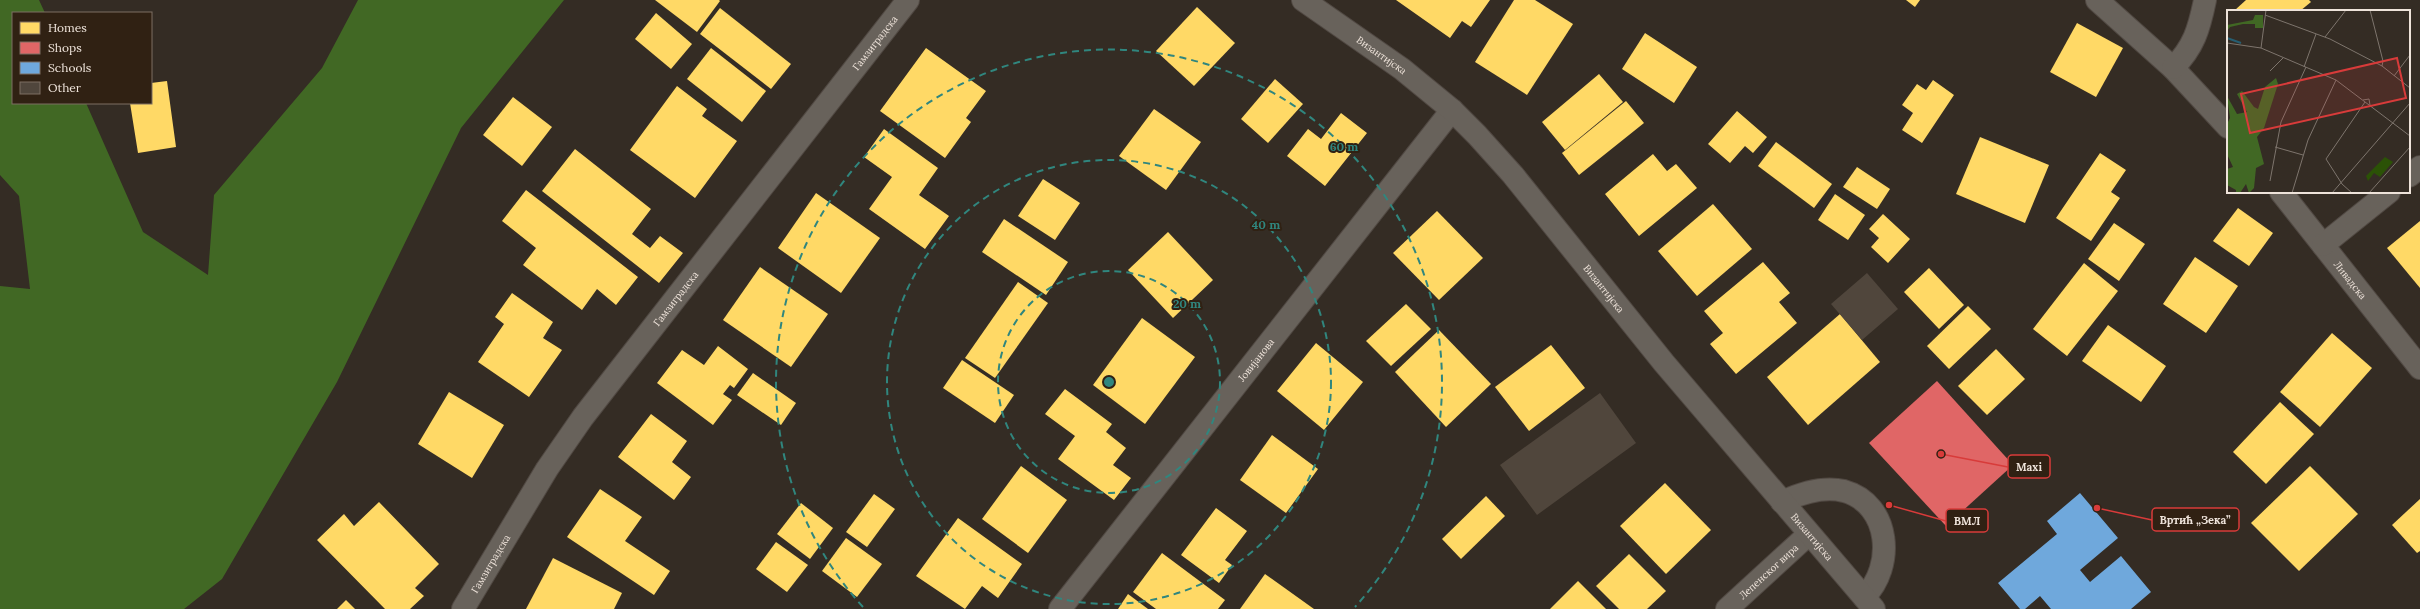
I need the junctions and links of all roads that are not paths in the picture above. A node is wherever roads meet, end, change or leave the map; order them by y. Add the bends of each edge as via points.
1 (908, 0) edge
2 (1303, 0) edge
3 (2097, 0) edge
4 (2205, 0) edge
5 (2172, 68) junction
6 (1452, 110) junction
7 (2227, 126) edge
8 (2420, 167) edge
9 (2410, 175) edge
10 (2282, 193) edge
11 (2388, 193) edge
12 (2323, 245) junction
13 (2420, 368) edge
14 (1782, 502) junction
15 (1809, 534) junction
16 (1869, 603) edge
17 (463, 609) edge
18 (1060, 609) edge
19 (1727, 609) edge

1 - 17 street, Гамзиградска via 583,417 546,470
2 - 6 street, Византијска via 1402,69
3 - 5 street
4 - 5 street via 2195,39 2187,54
5 - 7 street
6 - 14 street, Византијска via 1513,175 1664,363
6 - 18 street, Јовијанова
8 - 9 street
10 - 12 street, Ливадска
11 - 12 street
12 - 13 street, Ливадска
14 - 15 street, Византијска
14 - 16 street via 1811,491 1828,489 1860,498 1871,510 1882,535 1884,560
15 - 16 street, Византијска
15 - 19 street, Лепенског вира

